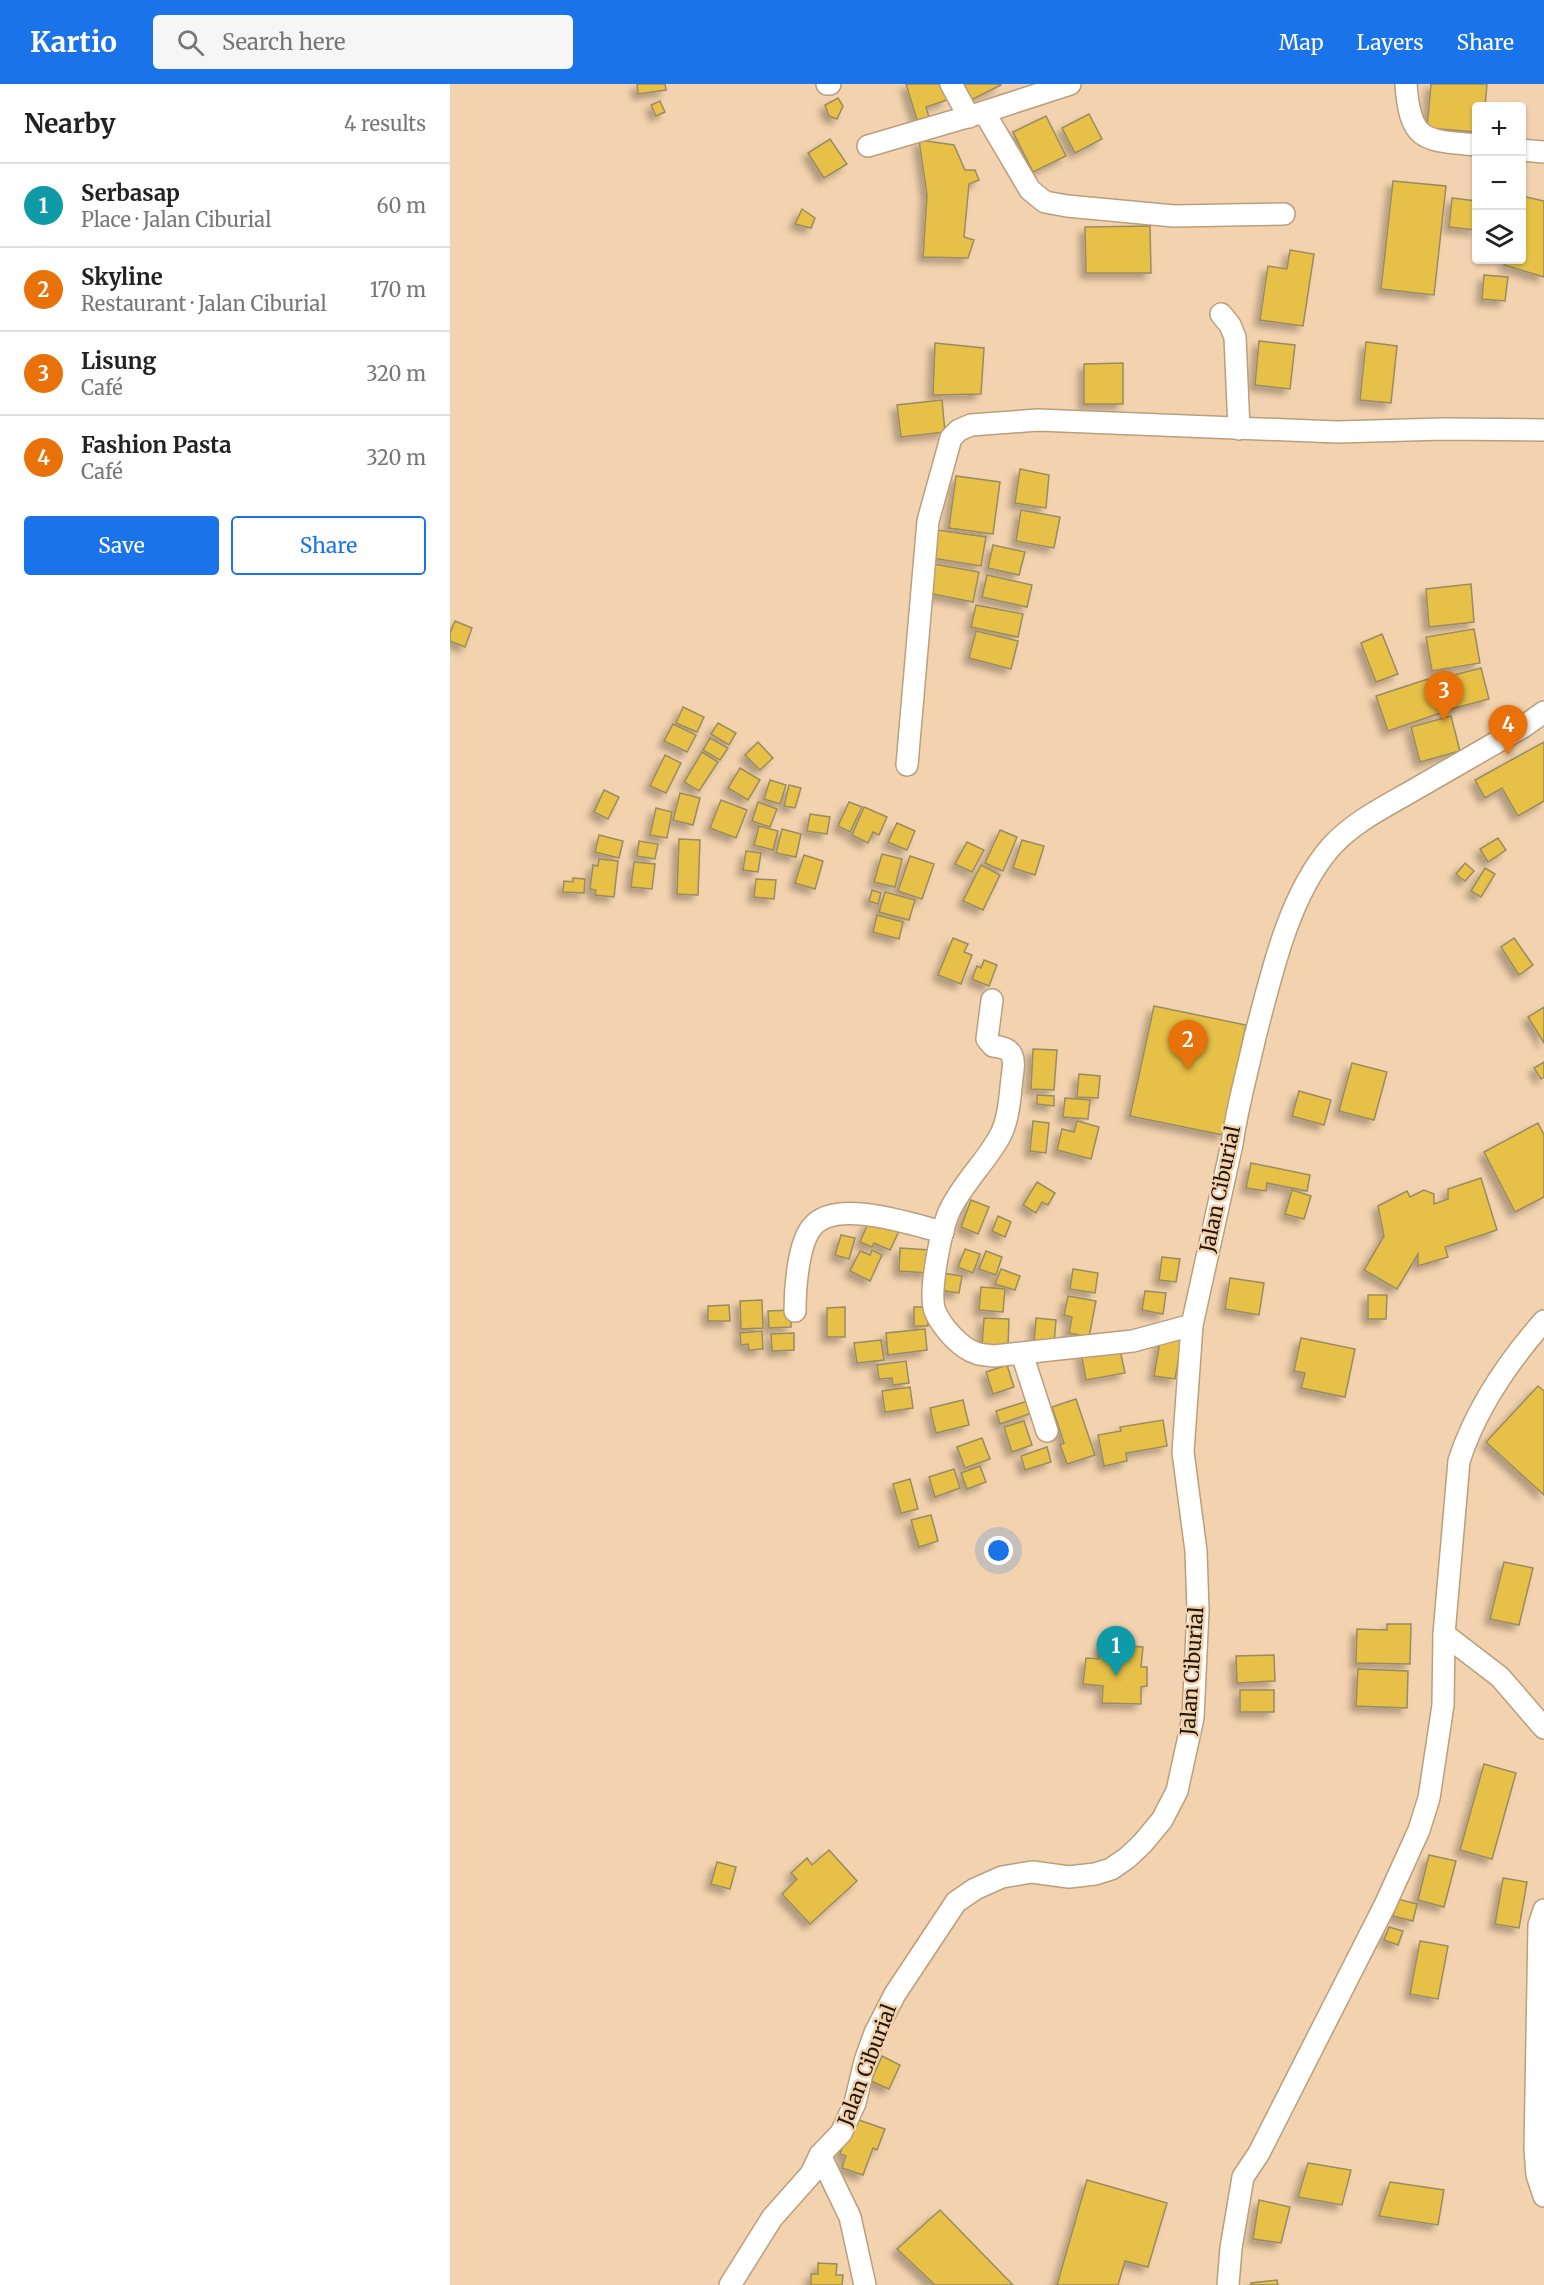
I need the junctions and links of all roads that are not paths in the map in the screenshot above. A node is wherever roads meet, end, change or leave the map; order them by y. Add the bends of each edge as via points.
1 (951, 84) edge
2 (1070, 84) edge
3 (1407, 84) edge
4 (977, 114) junction
5 (1472, 145) edge
6 (868, 146) dead end
7 (1526, 150) edge
8 (1544, 152) edge
9 (1284, 214) dead end
10 (1221, 314) dead end
11 (1239, 429) junction
12 (1544, 430) edge
13 (1544, 712) edge
14 (907, 765) dead end
15 (992, 1000) dead end
16 (943, 1232) junction
17 (795, 1311) dead end
18 (1544, 1321) edge
19 (1192, 1326) junction
20 (1022, 1354) junction
21 (1047, 1431) dead end
22 (1444, 1634) junction
23 (1544, 1728) edge
24 (1544, 1910) edge
25 (820, 2155) junction
26 (1544, 2196) edge
27 (730, 2285) edge
28 (865, 2285) edge
29 (1228, 2285) edge

1 - 4 street
2 - 4 street
3 - 5 street via 1414,123 1422,136
4 - 6 street
4 - 9 street via 1030,190 1045,202 1174,216
7 - 8 street
10 - 11 street via 1234,337
11 - 12 street
11 - 14 street via 1038,420 971,425 951,438 928,520
13 - 19 street, Jalan Ciburial via 1354,826 1315,869 1277,956 1259,1022
15 - 16 street via 987,1039 993,1046 1011,1053 1014,1062 1010,1101 1001,1135 950,1211
16 - 17 street via 850,1212 825,1218 814,1225 807,1237 795,1282
16 - 20 street via 933,1293 935,1312 959,1342 976,1354
18 - 22 street via 1500,1376 1466,1440 1457,1479
19 - 20 street via 1133,1341
19 - 25 street, Jalan Ciburial via 1183,1452 1196,1551 1198,1610 1193,1718 1177,1791 1162,1820 1142,1844 1111,1869 1069,1877 1032,1872 1002,1877 956,1902 895,1994 875,2033 855,2103 841,2133
20 - 21 street
22 - 23 street via 1500,1677
22 - 29 street via 1443,1705 1429,1798 1419,1830 1338,2000 1243,2177
24 - 26 street via 1539,1925 1535,2149
25 - 27 street, Jalan Ciburial via 811,2174 772,2218
25 - 28 street via 850,2217

